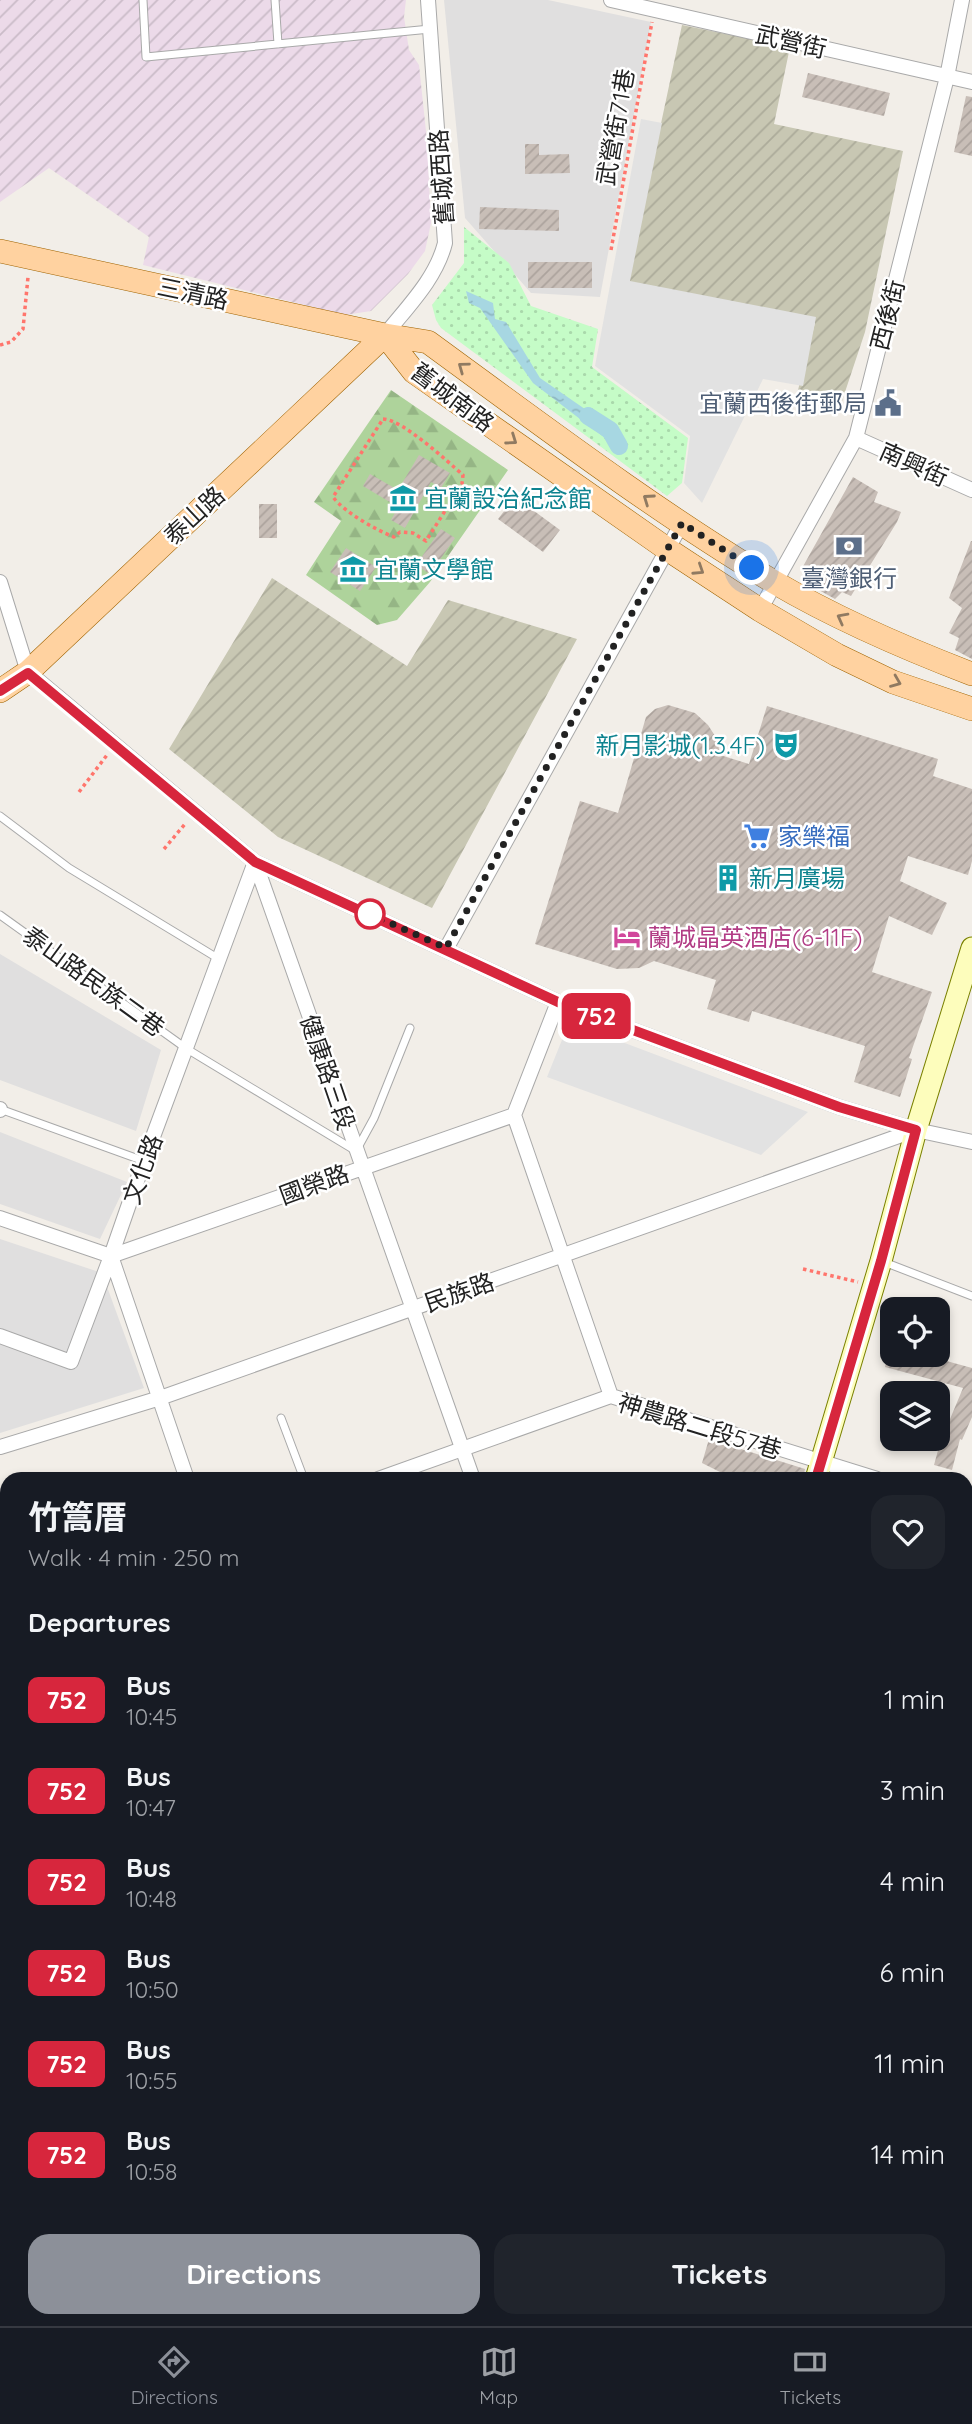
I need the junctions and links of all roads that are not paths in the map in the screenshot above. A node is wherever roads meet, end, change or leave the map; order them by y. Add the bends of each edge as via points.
1 (143, 0) edge
2 (275, 0) edge
3 (428, 0) edge
4 (962, 0) edge
5 (616, 1) edge
6 (430, 29) junction
7 (278, 44) junction
8 (947, 77) junction
9 (972, 82) edge
10 (0, 251) edge
11 (385, 335) junction
12 (856, 438) junction
13 (972, 490) edge
14 (682, 523) junction
15 (667, 549) junction
16 (0, 582) edge
17 (775, 582) junction
18 (760, 610) junction
19 (28, 673) junction
20 (972, 674) edge
21 (0, 691) edge
22 (972, 709) edge
23 (0, 816) edge
24 (255, 862) junction
25 (0, 915) edge
26 (446, 948) junction
27 (972, 948) edge
28 (219, 959) junction
29 (558, 1002) junction
30 (410, 1028) dead end
31 (187, 1049) junction
32 (0, 1109) edge
33 (514, 1115) junction
34 (916, 1130) junction
35 (972, 1142) edge
36 (356, 1151) junction
37 (144, 1161) junction
38 (362, 1167) junction
39 (0, 1217) edge
40 (562, 1255) junction
41 (111, 1256) junction
42 (881, 1261) junction
43 (972, 1296) edge
44 (412, 1308) junction
45 (0, 1336) edge
46 (611, 1396) junction
47 (160, 1398) junction
48 (281, 1418) dead end
49 (0, 1447) edge
50 (462, 1450) junction
51 (818, 1471) edge
52 (185, 1472) edge
53 (301, 1472) edge
54 (399, 1472) edge
55 (470, 1472) edge

1 - 7 lane via 146,57
2 - 7 lane
3 - 6 street, 舊城西路
4 - 8 street, 西後街
5 - 8 street, 武營街
6 - 7 lane
6 - 11 street, 舊城西路 via 445,243 440,261
8 - 9 street, 武營街
8 - 12 street, 西後街
10 - 11 main road, 三清路
14 -> 11 main road, 舊城南路 via 428,342
11 -> 15 main road, 舊城南路 via 414,372
11 - 19 main road, 泰山路
12 - 13 street, 南興街
12 - 17 street, 西後街
14 - 15 street
14 - 17 main road, 舊城南路
15 -> 18 main road, 舊城南路
15 - 26 street
16 - 19 street
17 - 18 street, 西後街
20 -> 17 main road, 舊城南路 via 909,650
18 -> 22 main road, 舊城南路 via 893,682
19 - 21 main road, 泰山路
19 - 24 street
23 - 28 lane via 69,868
24 - 26 street
24 - 28 street, 文化路
24 - 36 street, 健康路三段
25 - 31 lane, 泰山路民族二巷
26 - 29 street
27 - 34 street
28 - 31 street, 文化路
29 - 33 street
29 - 34 street via 839,1107
30 - 36 lane
31 - 36 lane, 泰山路民族二巷
31 - 37 street, 文化路
32 - 37 lane
33 - 38 street, 國榮路
33 - 40 street
34 - 35 street
34 - 40 street, 民族路
34 - 42 street
36 - 38 street, 健康路三段
37 - 41 street, 文化路
38 - 41 street, 國榮路
38 - 44 street, 健康路三段
39 - 41 street
40 - 44 street, 民族路
40 - 46 street
41 - 45 street, 文化路 via 71,1362
41 - 47 street
42 - 43 lane
42 - 51 street
44 - 47 street, 民族路
44 - 50 street, 健康路三段
46 - 50 street, 神農路二段57巷
46 - 51 street, 神農路二段57巷
47 - 49 street, 民族路
47 - 52 street
48 - 53 lane
50 - 54 street, 神農路二段57巷
50 - 55 street, 健康路三段

